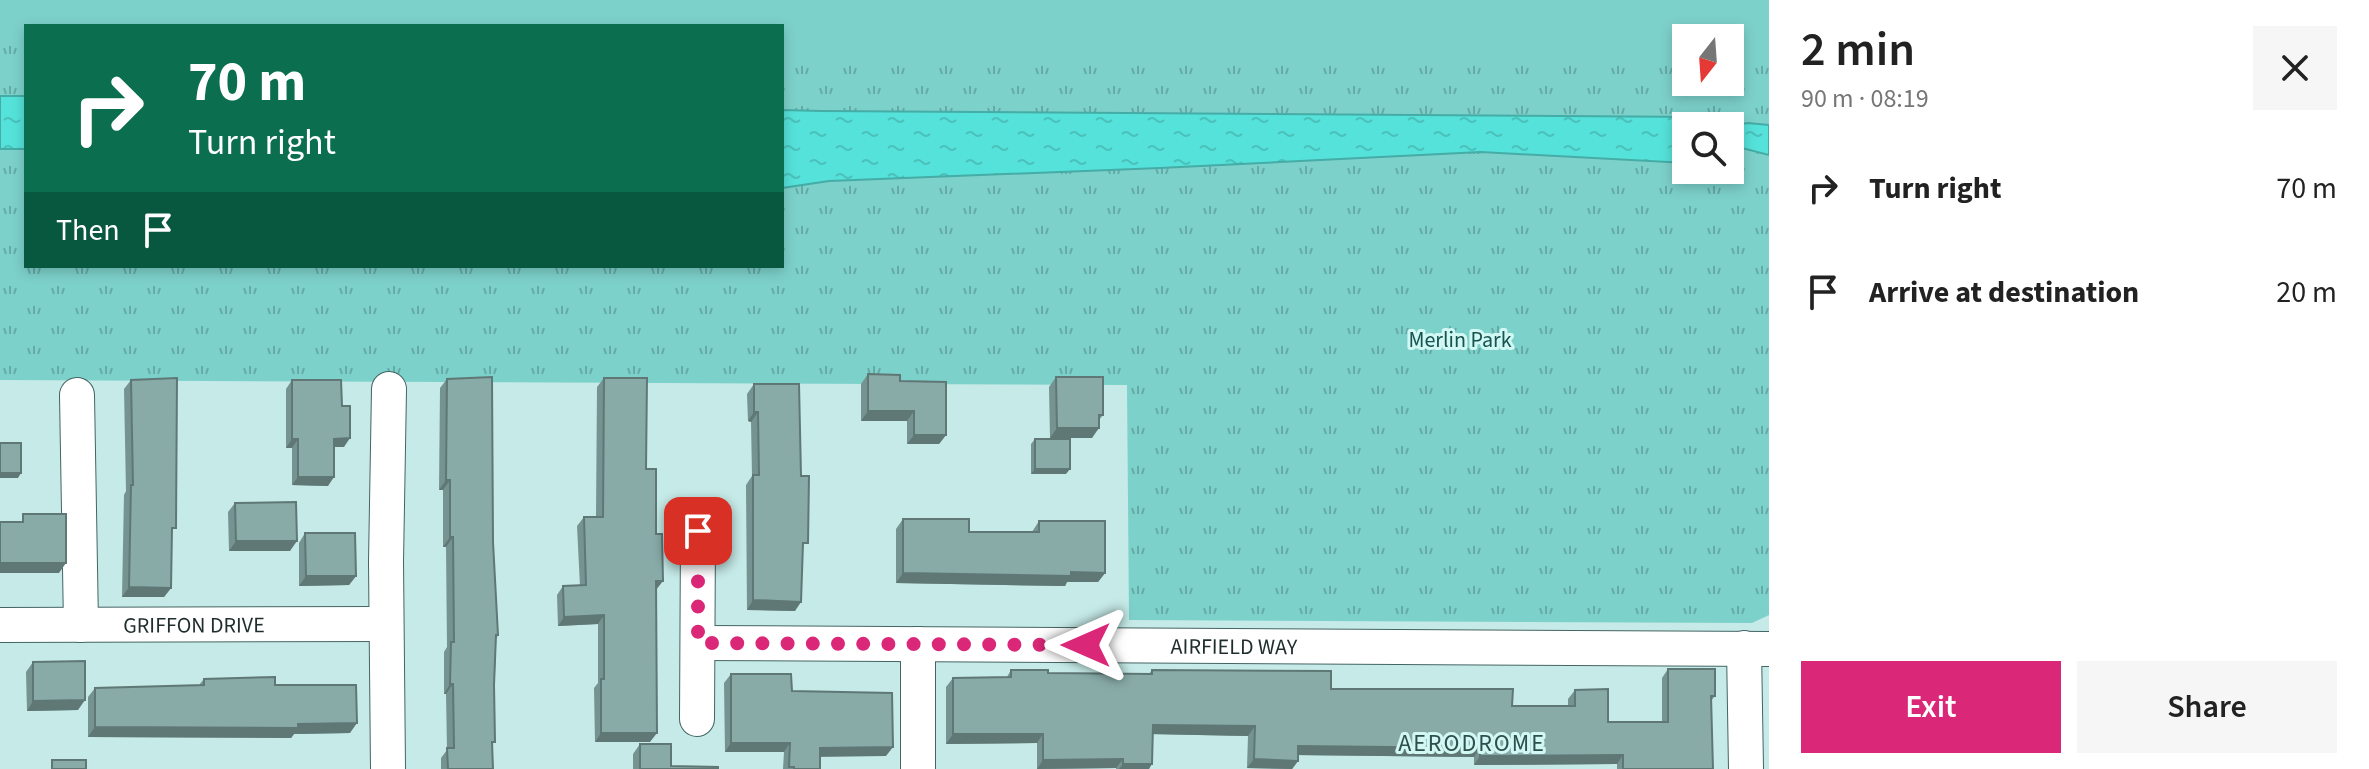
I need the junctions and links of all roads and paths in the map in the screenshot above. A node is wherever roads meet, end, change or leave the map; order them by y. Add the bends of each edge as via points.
1 (389, 389) dead end
2 (77, 395) dead end
3 (698, 531) dead end
4 (386, 624) junction
5 (0, 625) edge
6 (81, 625) junction
7 (698, 643) junction
8 (918, 644) junction
9 (1756, 648) edge
10 (697, 719) dead end
11 (388, 754) edge
12 (918, 769) edge
13 (1746, 769) edge

1 - 4 street
2 - 6 street
3 - 7 street
4 - 6 street, GRIFFON DRIVE
4 - 11 street
5 - 6 street, GRIFFON DRIVE
7 - 8 street, AIRFIELD WAY
7 - 10 street
8 - 9 street, AIRFIELD WAY
8 - 12 street
9 - 13 street

